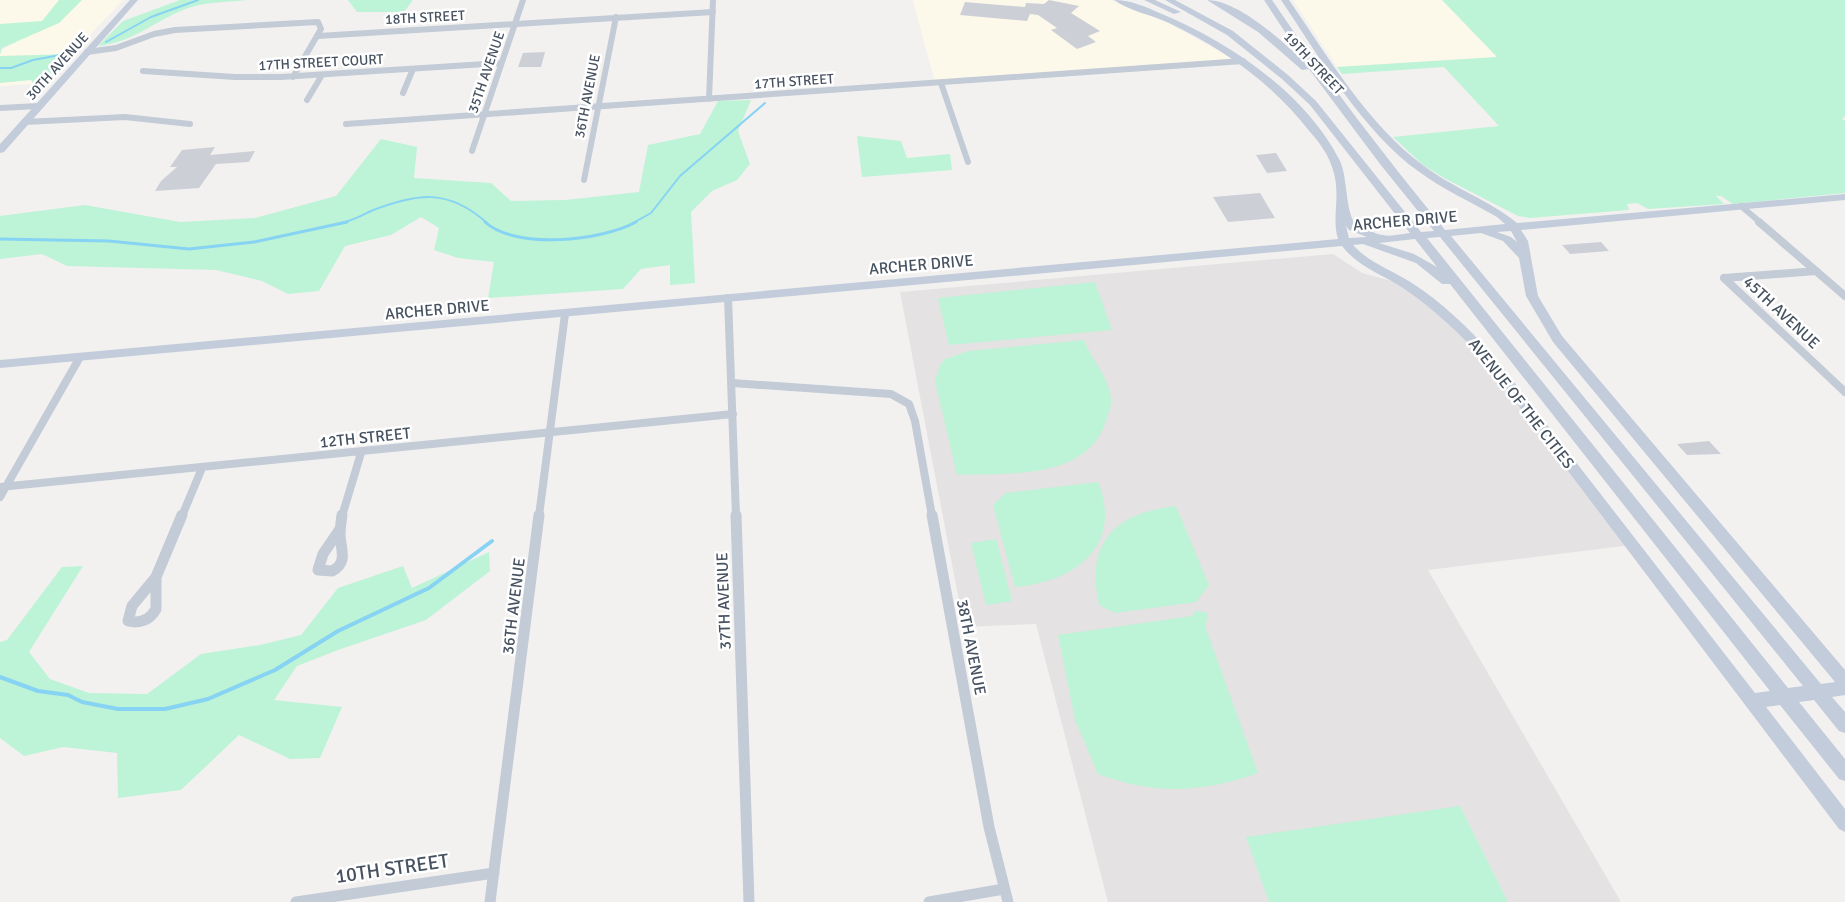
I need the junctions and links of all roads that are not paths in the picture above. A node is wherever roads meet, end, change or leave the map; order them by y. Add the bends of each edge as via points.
1 (134, 0) edge
2 (523, 0) edge
3 (713, 0) edge
4 (1118, 0) edge
5 (1148, 0) edge
6 (1169, 0) edge
7 (1211, 0) edge
8 (1268, 0) edge
9 (1285, 0) edge
10 (713, 12) junction
11 (616, 17) junction
12 (515, 24) junction
13 (318, 36) junction
14 (87, 52) junction
15 (1263, 59) junction
16 (1243, 62) junction
17 (501, 63) junction
18 (413, 69) junction
19 (143, 71) dead end
20 (322, 75) junction
21 (293, 77) junction
22 (940, 83) junction
23 (403, 93) dead end
24 (710, 99) junction
25 (307, 100) dead end
26 (39, 106) junction
27 (598, 107) junction
28 (0, 108) edge
29 (483, 114) junction
30 (25, 122) junction
31 (190, 124) dead end
32 (346, 124) dead end
33 (1330, 124) junction
34 (0, 150) edge
35 (472, 151) dead end
36 (968, 162) dead end
37 (1384, 162) junction
38 (584, 180) dead end
39 (1845, 197) edge
40 (1741, 206) junction
41 (1342, 207) junction
42 (1485, 207) junction
43 (1514, 226) junction
44 (1478, 230) junction
45 (1442, 233) junction
46 (1418, 235) junction
47 (1390, 241) junction
48 (1344, 242) junction
49 (1452, 245) junction
50 (1523, 255) junction
51 (1371, 265) junction
52 (1816, 271) junction
53 (1845, 296) edge
54 (728, 298) junction
55 (565, 314) junction
56 (1540, 353) dead end
57 (80, 357) junction
58 (0, 364) edge
59 (732, 383) junction
60 (1845, 392) edge
61 (1555, 407) junction
62 (733, 414) junction
63 (550, 434) junction
64 (361, 453) junction
65 (202, 468) junction
66 (3, 487) edge
67 (0, 497) edge
68 (340, 529) dead end
69 (156, 577) dead end
70 (1845, 682) edge
71 (1845, 688) edge
72 (1818, 692) junction
73 (1785, 696) junction
74 (1752, 701) junction
75 (1845, 725) edge
76 (1845, 773) edge
77 (1845, 823) edge
78 (494, 873) junction
79 (1006, 896) edge
80 (296, 902) edge
81 (490, 902) edge
82 (749, 902) edge
83 (929, 902) edge

1 - 14 street, 30TH AVENUE
2 - 12 street, 35TH AVENUE
3 - 10 street
4 - 16 street via 1193,31
5 - 15 street via 1214,29
6 - 15 street, AVENUE OF THE CITIES via 1230,33
7 - 37 street, 19TH STREET via 1253,24 1290,53
8 - 37 street via 1315,71
9 - 42 street via 1344,88 1390,142 1421,169
10 - 11 street, 18TH STREET
10 - 24 street
11 - 12 street, 18TH STREET
11 - 27 street, 36TH AVENUE
12 - 13 street, 18TH STREET
12 - 17 street, 35TH AVENUE
13 - 14 street via 318,22 175,30 116,48
13 - 21 street
14 - 26 street, 30TH AVENUE
15 - 33 street, AVENUE OF THE CITIES via 1306,96
16 - 22 street, 17TH STREET
16 - 41 street via 1287,99 1322,140 1340,176
17 - 18 street, 17TH STREET COURT
17 - 29 street, 35TH AVENUE
18 - 20 street, 17TH STREET COURT
18 - 23 street
19 - 21 street, 17TH STREET COURT
20 - 21 street, 17TH STREET COURT
20 - 25 street
22 - 24 street, 17TH STREET
22 - 36 street
24 - 27 street, 17TH STREET
26 - 28 street
26 - 30 street, 30TH AVENUE
27 - 29 street, 17TH STREET
27 - 38 street, 36TH AVENUE
29 - 32 street, 17TH STREET
29 - 35 street, 35TH AVENUE
30 - 31 street via 117,118
30 - 34 street, 30TH AVENUE
33 - 46 street, AVENUE OF THE CITIES
33 - 47 street via 1399,220 1401,228
37 - 45 street
39 - 40 street, ARCHER DRIVE
40 - 43 street, ARCHER DRIVE
40 - 52 street
41 - 47 street via 1347,221 1357,230
41 - 48 street via 1340,232
42 - 43 street
42 - 44 street via 1489,216
43 - 44 street, ARCHER DRIVE
43 - 50 street via 1522,241
44 - 45 street, ARCHER DRIVE
44 - 50 street via 1507,239
45 - 46 street, ARCHER DRIVE
45 - 49 street
46 - 47 street, ARCHER DRIVE
46 - 61 street, AVENUE OF THE CITIES
47 - 48 street, ARCHER DRIVE
47 - 51 street via 1374,253
47 - 61 street via 1437,272 1494,343
48 - 51 street, AVENUE OF THE CITIES
48 - 54 street, ARCHER DRIVE
49 - 56 street
49 - 72 street
50 - 70 street via 1532,296 1565,350
51 - 74 street, AVENUE OF THE CITIES via 1445,314 1488,357
52 - 53 street
52 - 60 street, 45TH AVENUE via 1724,278
54 - 55 street, ARCHER DRIVE
54 - 59 street, 37TH AVENUE
55 - 57 street, ARCHER DRIVE
55 - 63 street, 36TH AVENUE
57 - 58 street, ARCHER DRIVE
57 - 66 street
59 - 62 street, 37TH AVENUE
59 - 79 street, 38TH AVENUE via 879,393 909,404 989,827
61 - 73 street, AVENUE OF THE CITIES
62 - 63 street, 12TH STREET
62 - 82 street, 37TH AVENUE
63 - 64 street, 12TH STREET
63 - 78 street, 36TH AVENUE
64 - 65 street, 12TH STREET
64 - 68 street
65 - 66 street, 12TH STREET
65 - 69 street
66 - 67 street
71 - 72 street
72 - 73 street
72 - 75 street
73 - 74 street
73 - 76 street, AVENUE OF THE CITIES
74 - 77 street, AVENUE OF THE CITIES
78 - 80 street, 10TH STREET
78 - 81 street, 36TH AVENUE
79 - 83 street

